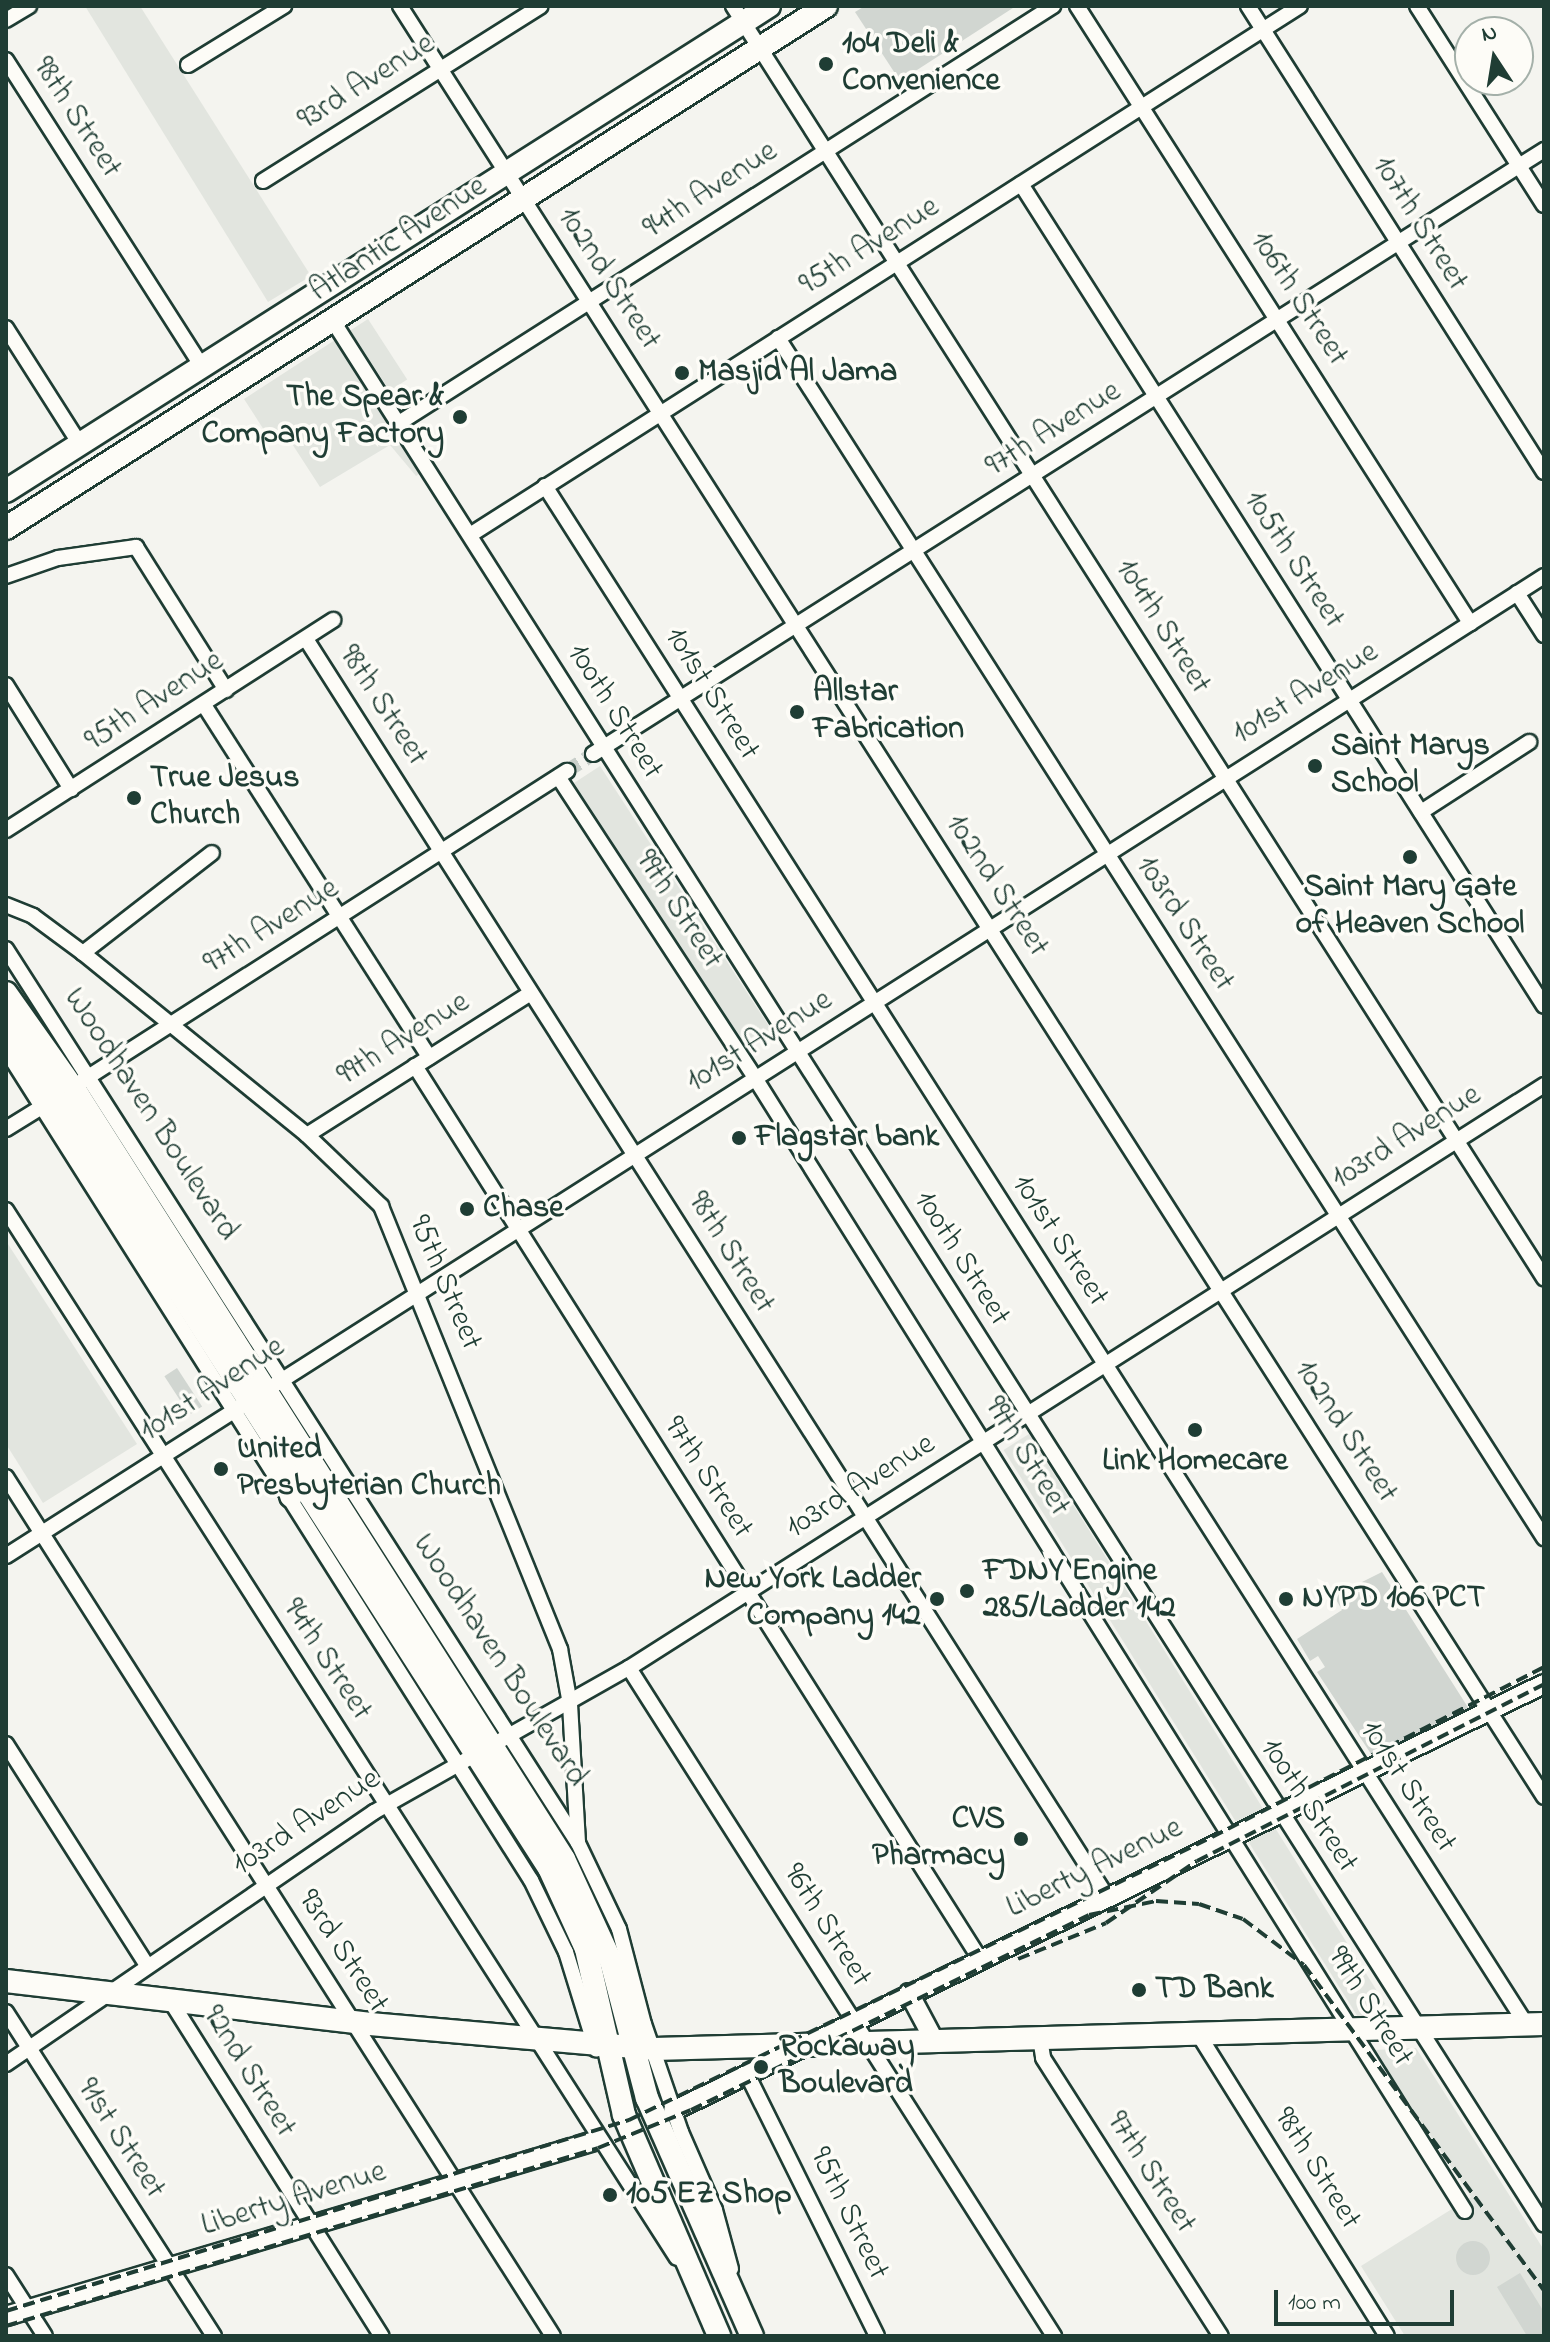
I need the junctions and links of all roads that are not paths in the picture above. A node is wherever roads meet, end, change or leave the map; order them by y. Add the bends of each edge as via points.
1 (29, 6) edge
2 (284, 6) edge
3 (400, 6) edge
4 (541, 6) edge
5 (769, 6) edge
6 (826, 6) edge
7 (1053, 6) edge
8 (1077, 6) edge
9 (1248, 6) edge
10 (1300, 6) edge
11 (1417, 6) edge
12 (738, 14) edge
13 (6, 20) edge
14 (1263, 30) junction
15 (759, 49) junction
16 (6, 60) edge
17 (188, 65) dead end
18 (441, 70) junction
19 (1142, 107) junction
20 (825, 150) junction
21 (1544, 150) edge
22 (1519, 165) junction
23 (506, 172) junction
24 (263, 181) dead end
25 (1021, 184) junction
26 (522, 198) junction
27 (1544, 205) edge
28 (1397, 242) junction
29 (897, 263) junction
30 (591, 301) junction
31 (1277, 319) junction
32 (333, 321) junction
33 (6, 328) edge
34 (778, 338) junction
35 (202, 367) junction
36 (1157, 398) junction
37 (662, 413) junction
38 (399, 423) junction
39 (80, 444) junction
40 (1544, 472) edge
41 (1033, 476) junction
42 (545, 486) junction
43 (6, 491) edge
44 (6, 528) edge
45 (470, 535) junction
46 (914, 552) junction
47 (6, 576) edge
48 (1544, 576) edge
49 (1517, 593) junction
50 (333, 620) dead end
51 (1470, 623) junction
52 (798, 627) junction
53 (1544, 635) edge
54 (306, 639) junction
55 (6, 685) edge
56 (226, 690) junction
57 (680, 699) junction
58 (1349, 700) junction
59 (204, 705) junction
60 (1529, 742) dead end
61 (598, 751) junction
62 (563, 775) joint
63 (1225, 779) junction
64 (71, 789) junction
65 (1421, 812) junction
66 (6, 830) edge
67 (212, 853) dead end
68 (443, 853) junction
69 (1106, 854) junction
70 (6, 905) edge
71 (340, 918) junction
72 (990, 929) junction
73 (6, 949) edge
74 (83, 953) junction
75 (10, 959) edge
76 (6, 993) edge
77 (531, 993) junction
78 (874, 1002) junction
79 (1544, 1006) edge
80 (6, 1022) edge
81 (167, 1025) junction
82 (6, 1050) edge
83 (796, 1052) junction
84 (429, 1057) junction
85 (415, 1066) junction
86 (755, 1078) junction
87 (1544, 1085) edge
88 (66, 1091) junction
89 (6, 1129) edge
90 (307, 1135) junction
91 (1455, 1140) junction
92 (634, 1155) junction
93 (150, 1173) junction
94 (6, 1210) edge
95 (153, 1212) junction
96 (1336, 1215) junction
97 (516, 1230) junction
98 (1544, 1278) edge
99 (1221, 1291) junction
100 (419, 1292) junction
101 (1105, 1365) junction
102 (258, 1394) junction
103 (1027, 1415) junction
104 (983, 1442) junction
105 (279, 1444) junction
106 (163, 1456) junction
107 (6, 1477) edge
108 (291, 1496) junction
109 (865, 1517) junction
110 (42, 1533) junction
111 (1544, 1538) edge
112 (6, 1556) edge
113 (747, 1592) junction
114 (629, 1668) junction
115 (1544, 1684) edge
116 (570, 1704) junction
117 (1491, 1713) junction
118 (6, 1744) edge
119 (484, 1750) junction
120 (1364, 1774) junction
121 (1544, 1797) edge
122 (385, 1805) junction
123 (1278, 1813) junction
124 (1230, 1837) junction
125 (578, 1843) junction
126 (264, 1883) junction
127 (1107, 1897) junction
128 (980, 1959) junction
129 (147, 1965) junction
130 (6, 1981) edge
131 (107, 1992) junction
132 (909, 1993) junction
133 (170, 2000) junction
134 (6, 2012) edge
135 (853, 2020) junction
136 (353, 2022) junction
137 (1535, 2024) edge
138 (1419, 2027) junction
139 (1350, 2028) junction
140 (1197, 2032) junction
141 (1040, 2038) junction
142 (535, 2040) junction
143 (934, 2040) junction
144 (867, 2041) junction
145 (801, 2046) junction
146 (623, 2047) junction
147 (29, 2049) junction
148 (6, 2064) edge
149 (747, 2074) junction
150 (673, 2111) junction
151 (598, 2140) junction
152 (455, 2183) junction
153 (1465, 2211) dead end
154 (1544, 2225) edge
155 (311, 2226) junction
156 (170, 2267) junction
157 (6, 2275) edge
158 (708, 2305) junction
159 (28, 2310) junction
160 (743, 2311) junction
161 (6, 2316) edge
162 (45, 2336) edge
163 (214, 2336) edge
164 (382, 2336) edge
165 (553, 2336) edge
166 (719, 2336) edge
167 (752, 2336) edge
168 (877, 2336) edge
169 (1054, 2336) edge
170 (1221, 2336) edge
171 (1387, 2336) edge

1 - 13 street
2 - 17 street
3 - 18 street, 102nd Street
4 - 18 street, 93rd Avenue
5 - 12 main road, Atlantic Avenue
6 - 15 main road, Atlantic Avenue
7 - 20 street, 94th Avenue
8 - 19 street, 106th Street
9 - 14 street, 107th Street
10 - 14 street, 95th Avenue
11 - 22 street
12 - 15 street, 104th Street
12 - 23 main road, Atlantic Avenue
14 - 19 street, 95th Avenue
14 - 28 street, 107th Street
15 - 20 street, 104th Street
15 - 26 main road, Atlantic Avenue
16 - 35 street, 98th Street
18 - 23 street, 102nd Street
18 - 24 street, 93rd Avenue
19 - 25 street, 95th Avenue
19 - 31 street, 106th Street
20 - 29 street, 104th Street
20 - 30 street, 94th Avenue
21 - 22 street, 97th Avenue
22 - 27 street
22 - 28 street, 97th Avenue
23 - 26 street, 102nd Street
23 - 35 main road, Atlantic Avenue
25 - 29 street, 95th Avenue
25 - 36 street, 105th Street
26 - 30 street, 102nd Street
26 - 32 main road, Atlantic Avenue
28 - 31 street, 97th Avenue
28 - 40 street, 107th Street
29 - 34 street, 95th Avenue
29 - 41 street, 104th Street
30 - 37 street, 102nd Street
30 - 38 street, 94th Avenue
31 - 36 street, 97th Avenue
31 - 51 street, 106th Street
32 - 38 street, 100th Street
32 - 44 main road, Atlantic Avenue
33 - 39 street
34 - 37 street, 95th Avenue
34 - 46 street, 103rd Street
35 - 39 main road, Atlantic Avenue
36 - 41 street, 97th Avenue
36 - 58 street, 105th Street
37 - 42 street, 95th Avenue
37 - 52 street, 102nd Street
38 - 45 street, 100th Street
39 - 43 main road, Atlantic Avenue
41 - 46 street, 97th Avenue
41 - 63 street, 104th Street
42 - 45 street, 95th Avenue
42 - 57 street, 101st Street
45 - 61 street, 100th Street
46 - 52 street, 97th Avenue
46 - 69 street, 103rd Street
47 - 56 street via 58,558 136,547
48 - 49 street, 101st Avenue
49 - 51 street, 101st Avenue
49 - 53 street
50 - 54 street, 95th Avenue
51 - 58 street, 101st Avenue
52 - 57 street, 97th Avenue
52 - 72 street, 102nd Street
54 - 56 street, 95th Avenue
54 - 68 street, 98th Street
55 - 64 street
56 - 59 street, 95th Avenue
57 - 61 street, 97th Avenue
57 - 78 street, 101st Street
58 - 63 street, 101st Avenue
58 - 65 street, 105th Street
59 - 64 street, 95th Avenue
59 - 71 street
60 - 65 street
61 - 83 street, 100th Street
62 - 68 street, 97th Avenue
62 - 86 street, 99th Street
63 - 69 street, 101st Avenue
63 - 91 street, 104th Street
64 - 66 street, 95th Avenue
65 - 79 street, 105th Street
67 - 74 street
68 - 71 street, 97th Avenue
68 - 77 street, 98th Street
69 - 72 street, 101st Avenue
69 - 96 street, 103rd Street
70 - 74 street, 95th Street via 33,916
71 - 81 street, 97th Avenue
71 - 84 street
72 - 78 street, 101st Avenue
72 - 99 street, 102nd Street
73 - 75 street, Woodhaven Boulevard
74 - 81 street, 95th Street
75 - 88 street, Woodhaven Boulevard
76 - 88 main road, Woodhaven Boulevard
77 - 84 street, 99th Avenue
77 - 92 street, 98th Street
78 - 83 street, 101st Avenue
78 - 101 street, 101st Street
80 - 88 main road, Woodhaven Boulevard
81 - 88 street, 97th Avenue
81 - 90 street, 95th Street
82 - 88 street, Woodhaven Boulevard
83 - 86 street, 101st Avenue
83 - 103 street, 100th Street
84 - 85 street, 99th Avenue
85 - 90 street, 99th Avenue
85 - 97 street, 97th Street
86 - 92 street, 101st Avenue
86 - 104 street, 99th Street
87 - 91 street, 103rd Avenue
88 - 89 street, 97th Avenue
88 - 93 street, Woodhaven Boulevard
88 - 95 main road, Woodhaven Boulevard
88 - 102 main road, Woodhaven Boulevard
90 - 100 street, 95th Street via 372,1193
91 - 96 street, 103rd Avenue
91 - 98 street, 104th Street
92 - 97 street, 101st Avenue
92 - 109 street, 98th Street
93 - 95 main road
93 - 102 street, Woodhaven Boulevard
94 - 106 street, 94th Street
95 - 102 main road, Woodhaven Boulevard
96 - 99 street, 103rd Avenue
96 - 111 street, 103rd Street
97 - 100 street, 101st Avenue
97 - 113 street, 97th Street
99 - 101 street, 103rd Avenue
99 - 117 street, 102nd Street
100 - 102 street, 101st Avenue
100 - 116 street, 95th Street via 552,1627
101 - 103 street, 103rd Avenue
101 - 120 street, 101st Street
102 - 105 main road, Woodhaven Boulevard
102 - 106 street, 101st Avenue
102 - 108 street, Woodhaven Boulevard
102 - 119 main road, Woodhaven Boulevard
103 - 104 street, 103rd Avenue
103 - 123 street, 100th Street
104 - 109 street, 103rd Avenue
104 - 124 street, 99th Street
105 - 108 main road
105 - 119 main road, Woodhaven Boulevard
106 - 110 street, 101st Avenue
106 - 122 street, 94th Street
107 - 110 street, 93rd Street
108 - 119 street, Woodhaven Boulevard
109 - 113 street, 103rd Avenue
109 - 127 street, 98th Street
110 - 112 street, 101st Avenue
110 - 126 street, 93rd Street
113 - 114 street, 103rd Avenue
113 - 128 street, 97th Street
114 - 116 street, 103rd Avenue
114 - 135 street, 96th Street
115 - 117 street, Liberty Avenue
116 - 119 street, 103rd Avenue
116 - 125 street, 95th Street
117 - 120 street, Liberty Avenue
117 - 121 street, 102nd Street
118 - 129 street
119 - 122 street, 103rd Avenue
119 - 125 street, Woodhaven Boulevard
119 - 146 street, Woodhaven Boulevard via 551,1918
119 - 146 main road, Woodhaven Boulevard via 584,1896 611,1961
120 - 123 street, Liberty Avenue
120 - 137 street, 101st Street
122 - 126 street, 103rd Avenue
122 - 142 street, 94th Street
123 - 124 street, Liberty Avenue
123 - 138 street, 100th Street
124 - 127 street, Liberty Avenue
124 - 139 street, 99th Street
125 - 146 street, Woodhaven Boulevard via 619,1929
126 - 129 street, 103rd Avenue
126 - 136 street, 93rd Street
127 - 128 street, Liberty Avenue
128 - 132 street, Liberty Avenue
129 - 131 street, 103rd Avenue
130 - 131 main road
131 - 133 main road
131 - 147 street, 103rd Avenue
132 - 135 street, Liberty Avenue
132 - 143 street
133 - 136 main road
133 - 155 street, 92nd Street
134 - 147 street, 91st Street
135 - 144 street, 96th Street
135 - 145 street, Liberty Avenue
136 - 142 main road
136 - 152 street, 93rd Street
137 - 138 main road
138 - 139 main road
138 - 154 street, 100th Street
139 - 140 main road
139 - 153 street, 99th Street
140 - 141 main road
140 - 171 street, 98th Street
141 - 143 main road
141 - 170 street, 97th Street via 1043,2058
142 - 146 main road
142 - 151 street, 94th Street
143 - 144 main road
144 - 145 main road
144 - 169 street, 96th Street
145 - 146 main road
145 - 149 street, Liberty Avenue
146 - 150 street
146 - 158 main road via 624,2115
146 - 160 main road
147 - 148 street, 103rd Avenue
147 - 156 street, 91st Street
149 - 150 street, Liberty Avenue
149 - 168 street, 95th Street
150 - 160 street via 715,2210
151 - 152 street, Liberty Avenue
151 - 158 street, 94th Street
152 - 155 street, Liberty Avenue
152 - 165 street, 93rd Street
155 - 156 street, Liberty Avenue
155 - 164 street, 92nd Street
156 - 159 street, Liberty Avenue
156 - 163 street, 91st Street
157 - 159 street
158 - 166 main road
159 - 161 street, Liberty Avenue
159 - 162 street
160 - 167 main road

